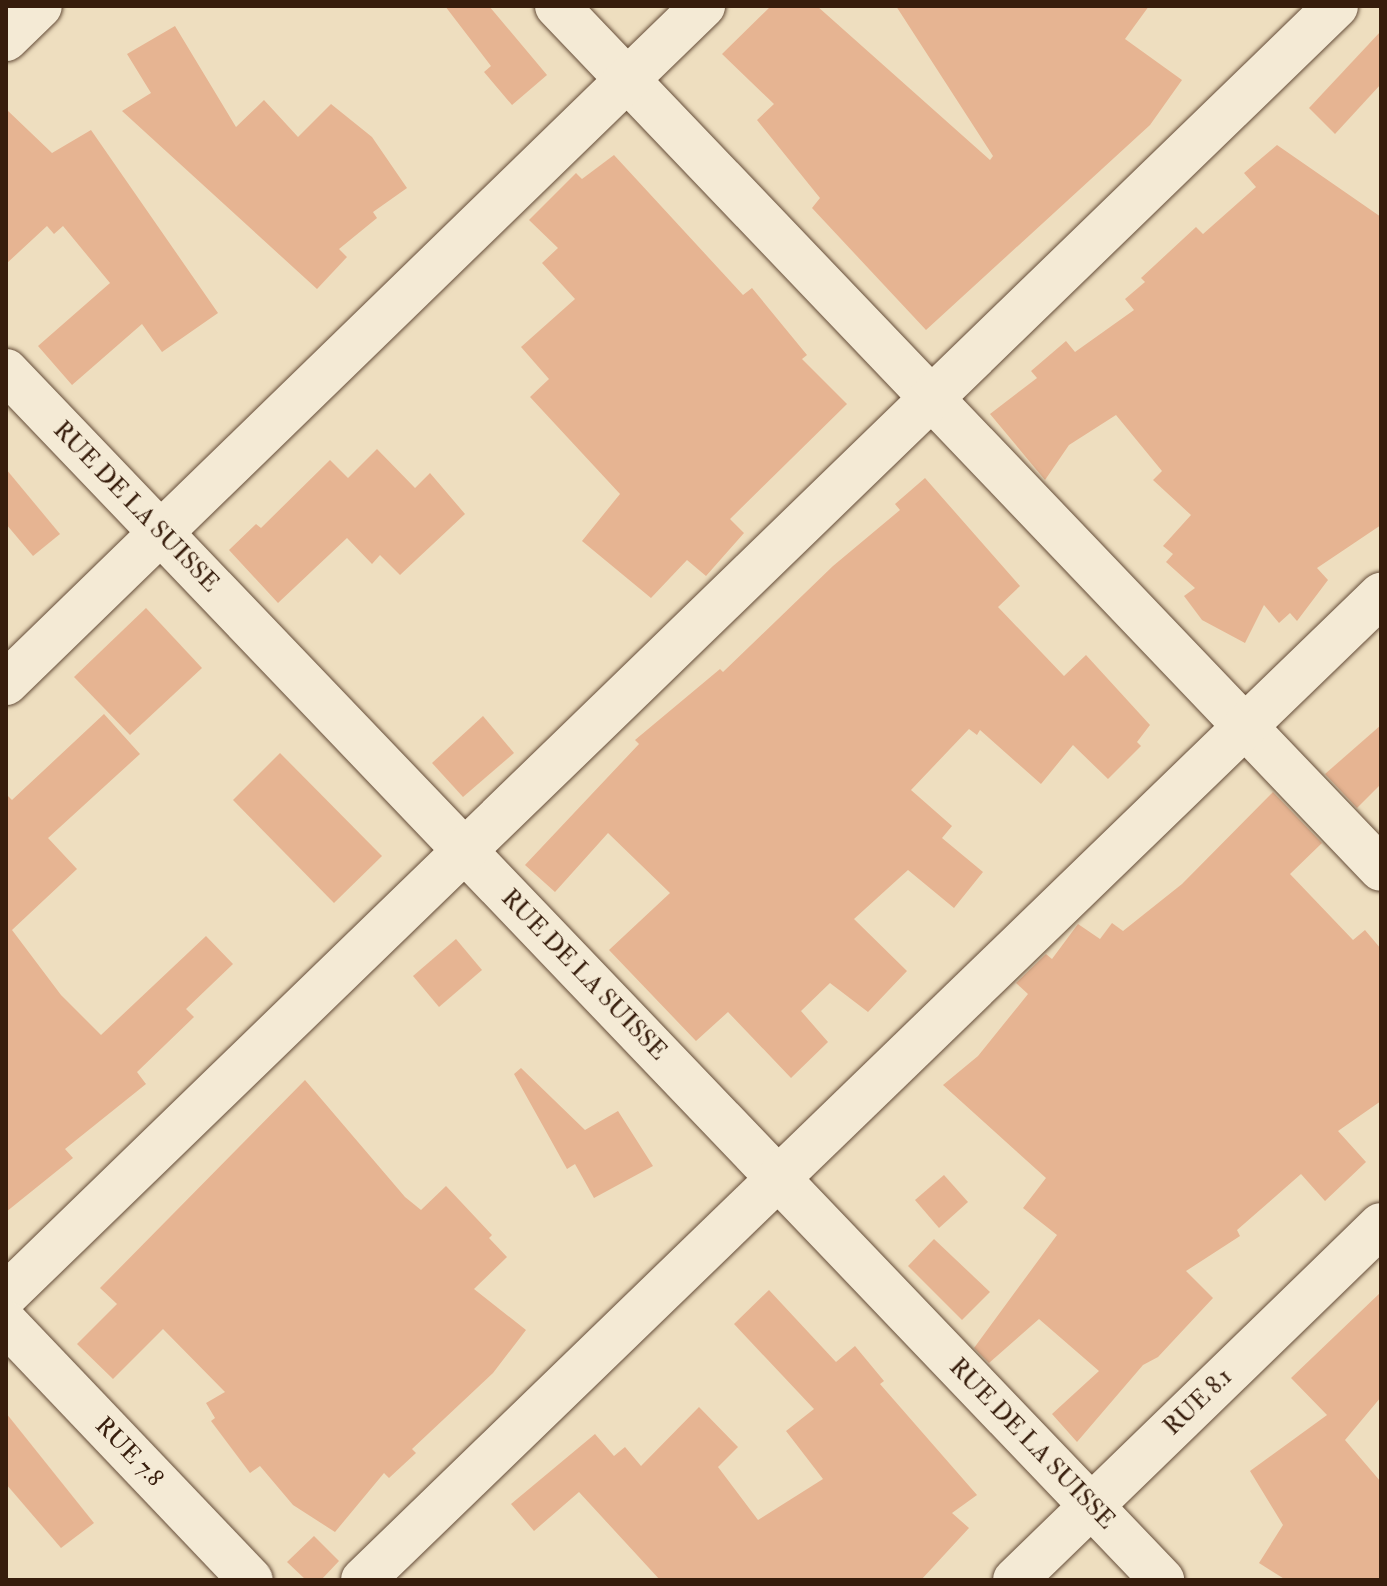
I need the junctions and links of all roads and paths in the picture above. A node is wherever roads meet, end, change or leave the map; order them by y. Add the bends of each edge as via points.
1 (40, 6) edge
2 (557, 6) edge
3 (703, 6) edge
4 (1336, 6) edge
5 (6, 39) edge
6 (627, 80) junction
7 (6, 371) edge
8 (931, 398) junction
9 (161, 533) junction
10 (1381, 595) edge
11 (6, 683) edge
12 (1245, 727) junction
13 (465, 850) junction
14 (1381, 869) edge
15 (778, 1179) junction
16 (1381, 1225) edge
17 (6, 1295) edge
18 (6, 1323) edge
19 (1091, 1506) junction
20 (251, 1580) edge
21 (363, 1580) edge
22 (1015, 1580) edge
23 (1162, 1580) edge

1 - 5 street
2 - 6 street
3 - 6 street
4 - 8 street
6 - 8 street
6 - 9 street
7 - 9 street, RUE DE LA SUISSE
8 - 12 street
8 - 13 street
9 - 11 street
9 - 13 street, RUE DE LA SUISSE
10 - 12 street
12 - 14 street
12 - 15 street
13 - 15 street, RUE DE LA SUISSE
13 - 17 street
15 - 19 street, RUE DE LA SUISSE
15 - 21 street
16 - 19 street, RUE 8.1
18 - 20 street, RUE 7.8
19 - 22 street, RUE 8.1
19 - 23 street, RUE DE LA SUISSE

